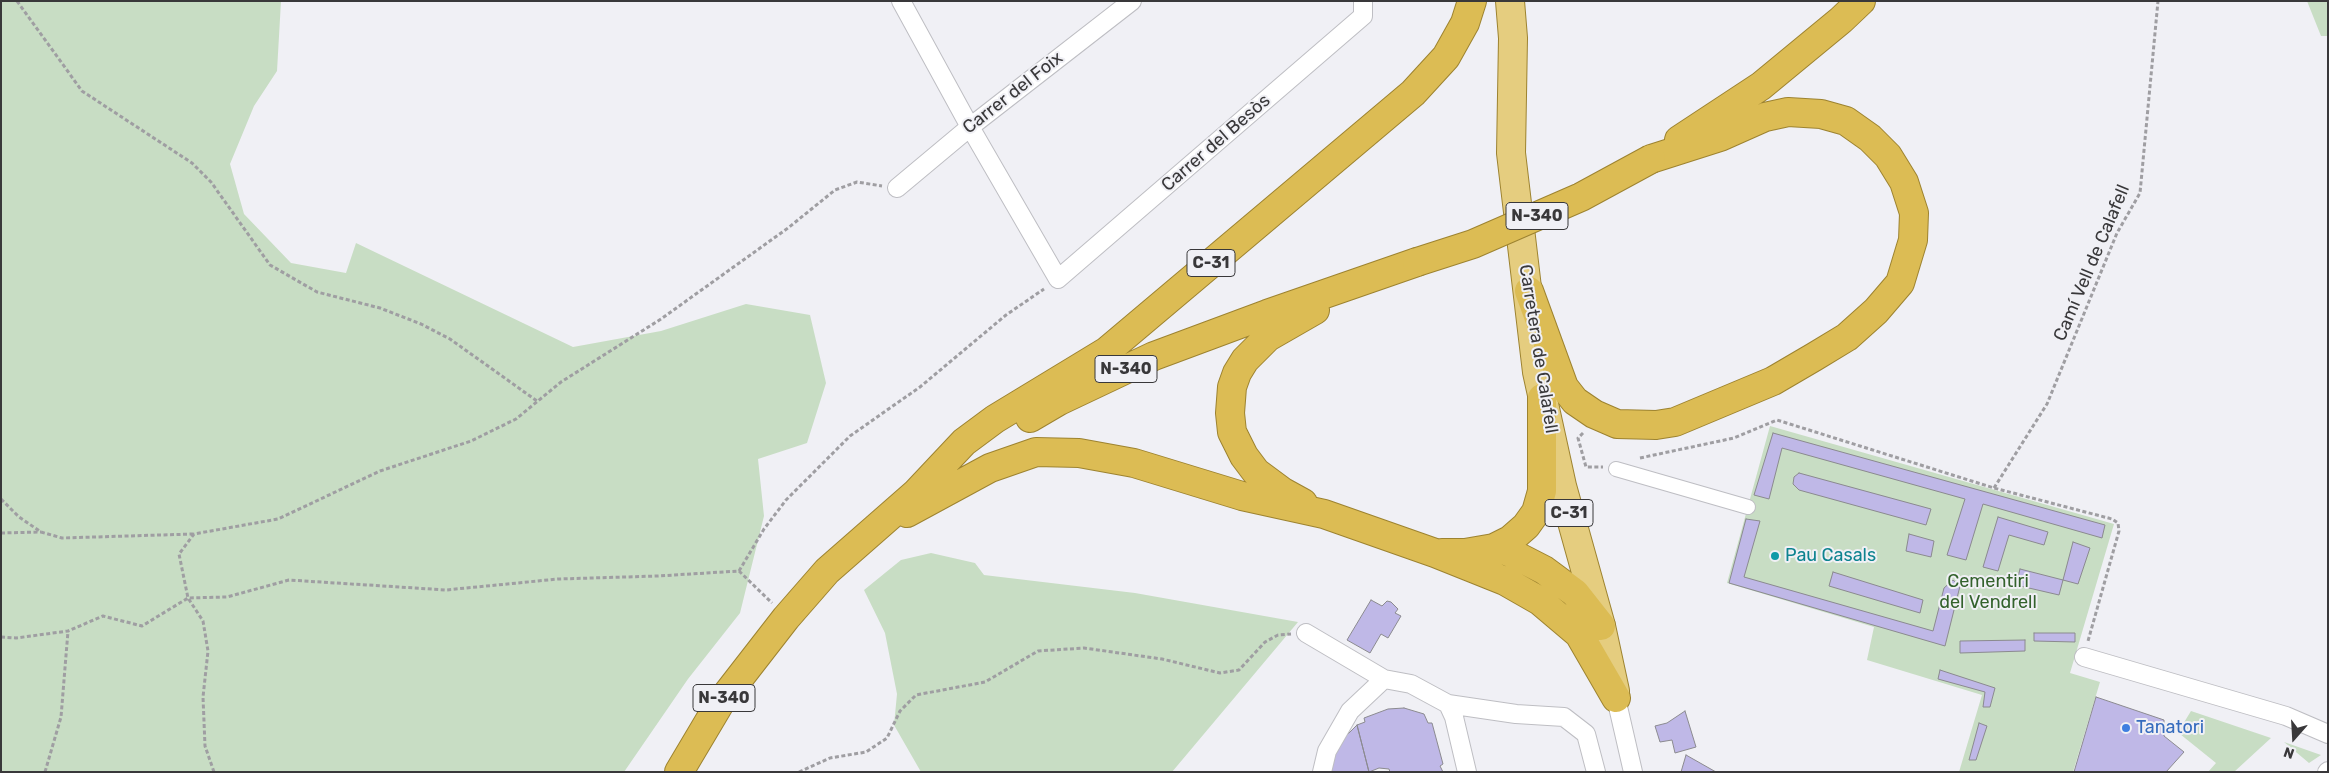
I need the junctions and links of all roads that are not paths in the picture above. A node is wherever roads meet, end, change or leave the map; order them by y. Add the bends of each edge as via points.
1 (900, 1) edge
2 (1132, 1) edge
3 (1363, 1) edge
4 (1472, 1) edge
5 (1510, 1) edge
6 (1524, 1) edge
7 (1860, 1) edge
8 (1513, 38) junction
9 (970, 126) junction
10 (1651, 159) junction
11 (897, 188) road end
12 (1355, 284) junction
13 (1529, 291) junction
14 (1542, 398) junction
15 (1616, 469) road end
16 (916, 493) junction
17 (1748, 507) dead end
18 (1324, 514) junction
19 (874, 529) junction
20 (1494, 548) junction
21 (1435, 553) junction
22 (1601, 626) junction
23 (1306, 633) road end
24 (2084, 657) road end
25 (1384, 679) junction
26 (1616, 698) junction
27 (1448, 704) junction
28 (2328, 734) edge
29 (679, 772) edge
30 (1322, 772) edge
31 (1467, 772) edge
32 (1596, 772) edge
33 (1633, 772) edge

1 - 9 street
2 - 9 street, Carrer del Foix
3 - 9 street, Carrer del Besòs via 1363,16 1058,280
4 - 16 highway, C-31 via 1465,23 1446,56 1414,93 1107,351 995,419 964,442
5 - 8 main road, Carretera de Calafell / C-31
6 - 8 main road, Carretera de Calafell / C-31
7 - 10 highway, N-340 via 1761,86
8 - 13 main road, Carretera de Calafell / C-31 via 1511,153
9 - 11 street, Carrer del Foix
10 - 12 highway, N-340, bridge via 1581,197 1473,244
10 - 13 highway via 1720,137 1764,117 1788,112 1821,114 1846,121 1888,156 1904,182 1914,213 1914,240 1900,283 1847,337 1773,382 1675,422 1656,425 1618,424 1594,414 1575,401 1564,387
12 - 16 highway, N-340 via 1154,356 1059,401 992,440
12 - 18 highway via 1268,337 1245,360 1232,387 1232,432 1244,456 1256,472 1276,487
13 - 14 main road, Carretera de Calafell / C-31
14 - 20 highway via 1542,491 1536,512 1510,540
14 - 22 main road, Carretera de Calafell / C-31 via 1562,486
15 - 17 street
16 - 19 highway, N-340
18 - 19 highway via 1242,496 1108,456 1036,452 990,468
18 - 21 highway
19 - 29 highway, N-340 via 827,571 786,618 720,703
20 - 21 highway via 1465,553
20 - 22 highway via 1544,570 1575,593
21 - 26 highway via 1505,581 1540,601 1579,634
22 - 26 main road, Carretera de Calafell / C-31
23 - 25 street
24 - 28 street via 2286,716
25 - 27 street via 1412,684
25 - 30 street via 1350,710 1327,752
26 - 33 street, Carretera de Calafell
27 - 31 street
27 - 32 street via 1564,717 1586,734

